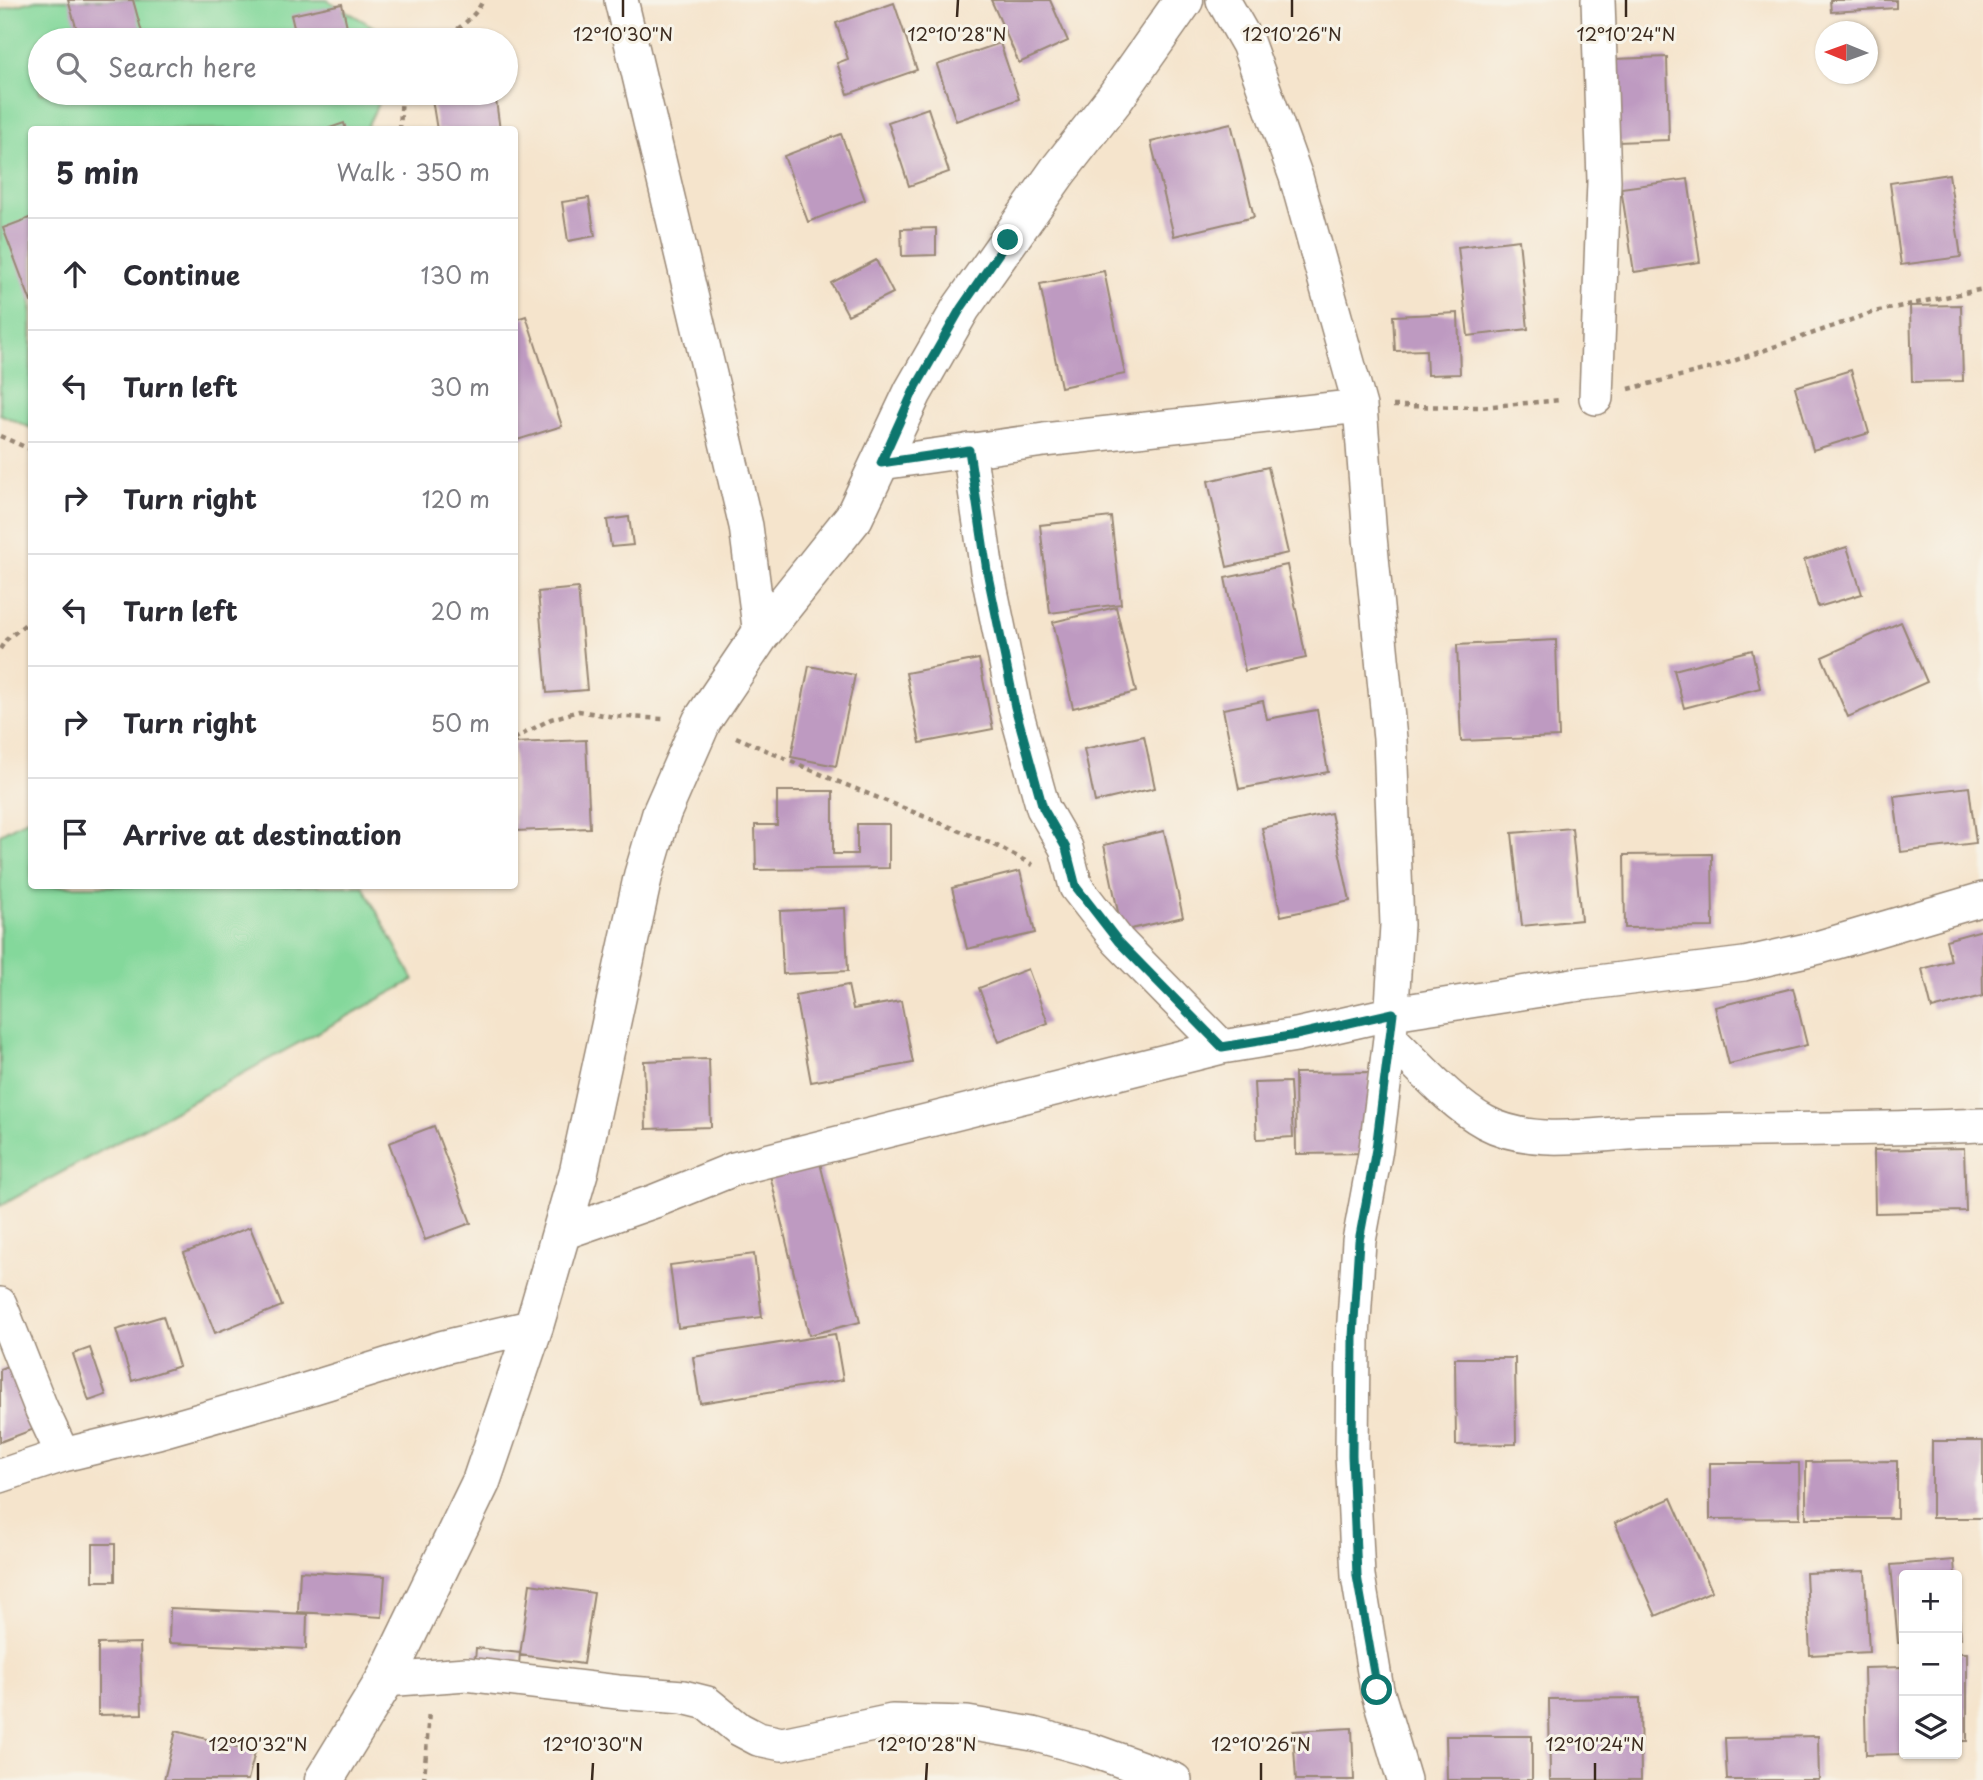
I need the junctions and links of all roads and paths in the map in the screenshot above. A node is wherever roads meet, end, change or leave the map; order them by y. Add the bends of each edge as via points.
1 (483, 0) edge
2 (621, 0) edge
3 (1184, 0) edge
4 (1223, 0) edge
5 (1598, 0) edge
6 (459, 28) edge
7 (401, 105) edge
8 (400, 126) edge
9 (1983, 289) edge
10 (1596, 398) junction
11 (1360, 406) junction
12 (0, 436) edge
13 (28, 448) edge
14 (969, 450) junction
15 (881, 463) junction
16 (28, 622) edge
17 (760, 635) junction
18 (0, 649) edge
19 (702, 721) junction
20 (518, 737) edge
21 (1076, 887) junction
22 (1983, 899) edge
23 (1391, 1026) junction
24 (1222, 1047) junction
25 (1983, 1125) edge
26 (560, 1234) junction
27 (0, 1304) edge
28 (534, 1326) junction
29 (63, 1455) junction
30 (0, 1476) edge
31 (431, 1678) junction
32 (385, 1680) junction
33 (324, 1780) edge
34 (424, 1780) edge
35 (1175, 1780) edge
36 (1404, 1780) edge

1 - 6 path
2 - 17 street via 746,526
3 - 15 street via 961,308 913,392
4 - 11 street via 1248,44 1296,177
5 - 10 street via 1604,181
7 - 8 path
9 - 10 path via 1874,312 1718,366
10 - 11 path via 1480,407
11 - 14 street
11 - 23 street via 1390,739 1397,925
12 - 13 path
14 - 15 street
14 - 21 street via 987,571 1015,707 1043,808 1066,848
15 - 17 street via 854,517
16 - 18 path
17 - 19 street
19 - 20 path via 579,711 551,719
19 - 21 path via 995,845
19 - 26 street via 662,812 643,876 579,1171
21 - 24 street via 1118,941
22 - 23 street via 1820,947 1744,964 1573,985
23 - 24 street
23 - 25 street via 1445,1092 1485,1122 1511,1132 1545,1137
23 - 36 street via 1359,1241 1352,1455 1357,1576 1377,1690
24 - 26 street via 734,1169
26 - 28 street
27 - 29 street
28 - 29 street via 444,1347
28 - 32 street via 481,1482
29 - 30 street
31 - 32 street
31 - 34 path
31 - 35 street via 467,1674 683,1696 707,1703 739,1730 782,1744 892,1721 967,1723 1033,1734
32 - 33 street

